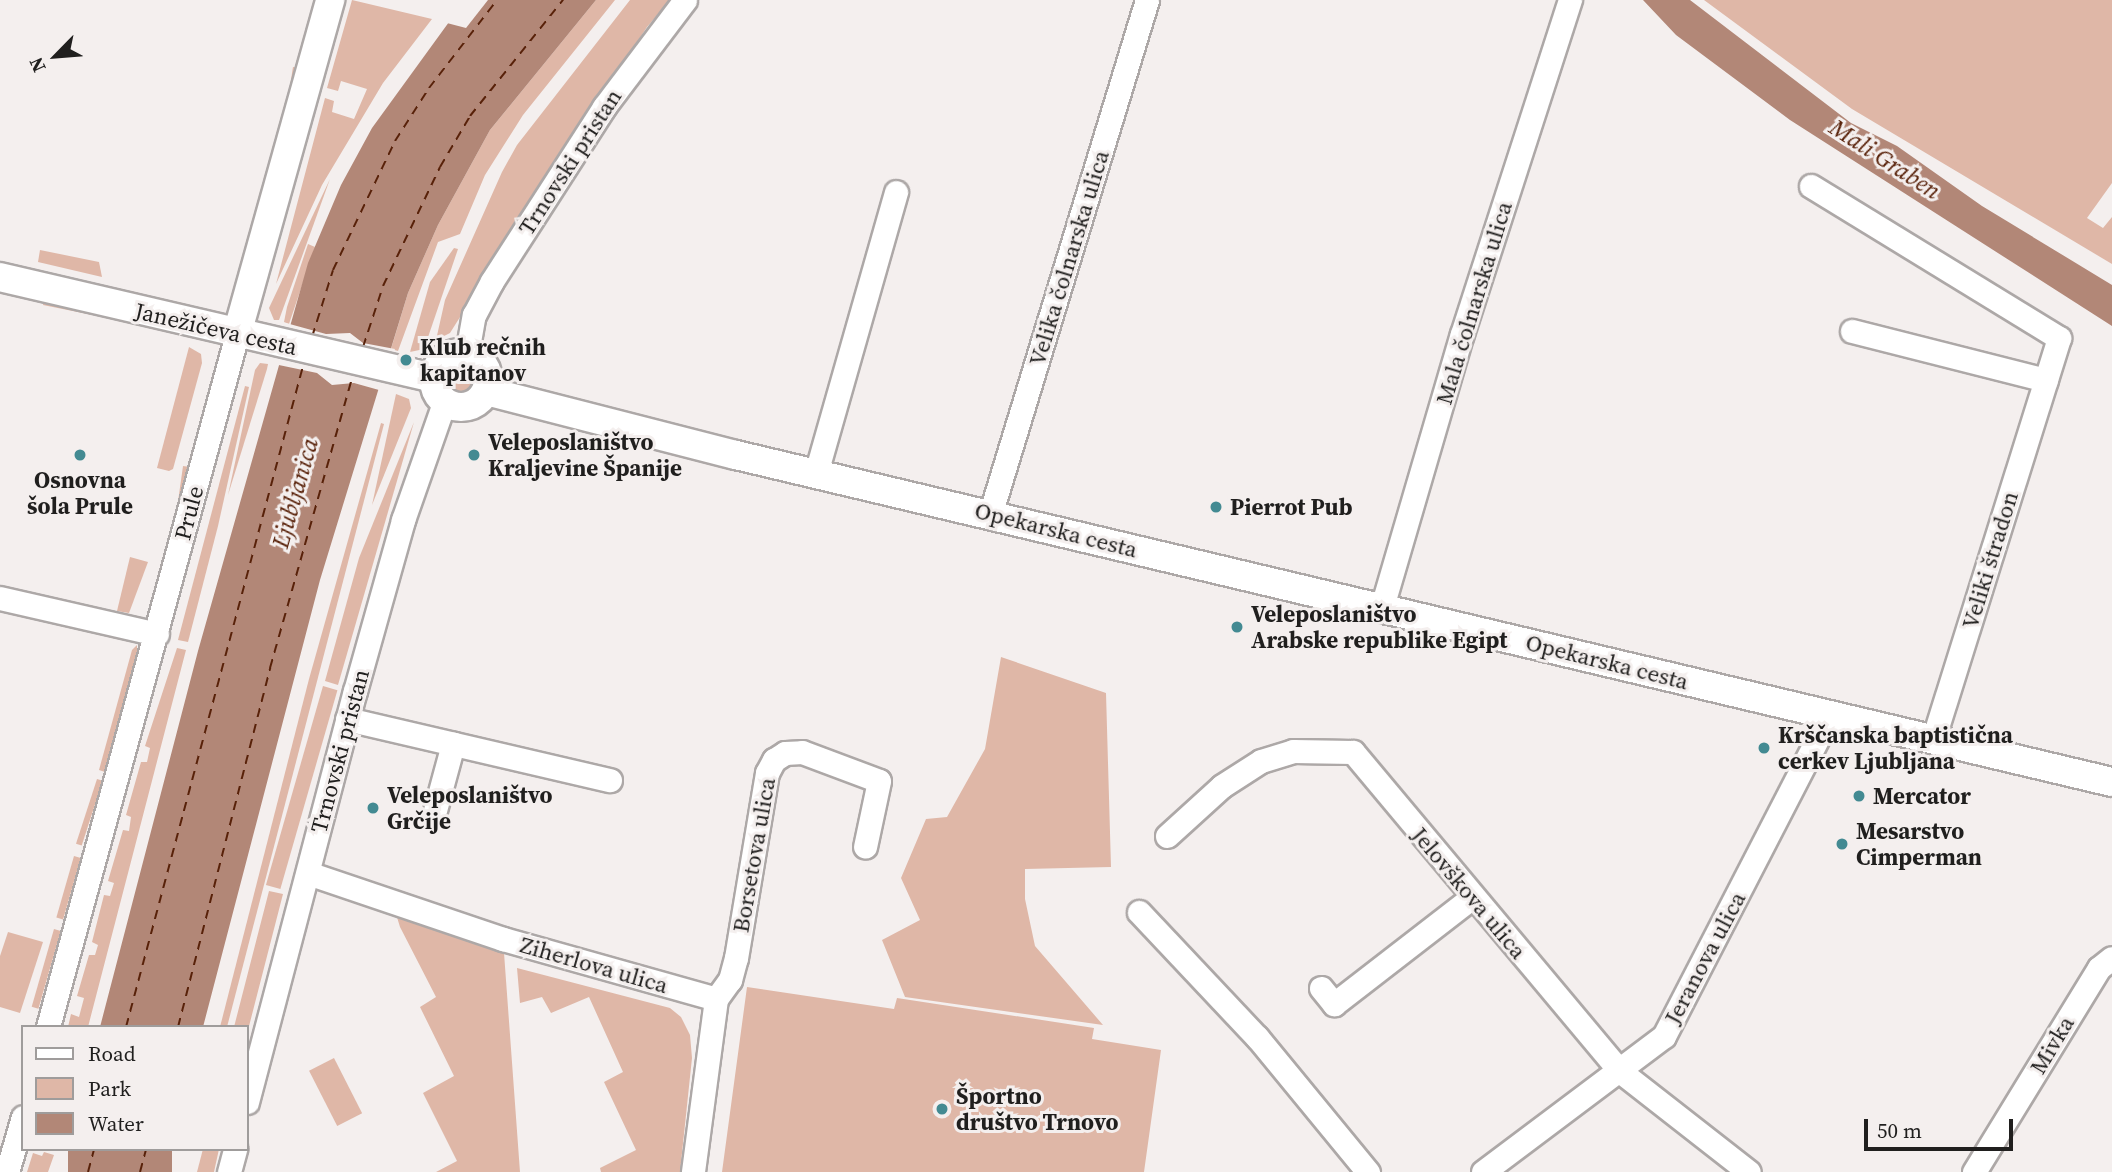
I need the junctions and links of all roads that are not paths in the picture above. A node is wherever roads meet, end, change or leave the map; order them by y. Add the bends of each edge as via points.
1 (330, 0) edge
2 (685, 0) edge
3 (1147, 0) edge
4 (1570, 0) edge
5 (1811, 186) dead end
6 (896, 192) dead end
7 (0, 277) edge
8 (1852, 331) dead end
9 (237, 334) junction
10 (469, 343) junction
11 (2046, 380) junction
12 (439, 391) junction
13 (486, 391) junction
14 (816, 473) junction
15 (990, 515) junction
16 (0, 598) edge
17 (1382, 607) junction
18 (157, 634) junction
19 (1830, 715) junction
20 (347, 719) junction
21 (1933, 740) junction
22 (453, 744) junction
23 (610, 780) dead end
24 (2112, 782) edge
25 (434, 814) dead end
26 (1167, 836) dead end
27 (865, 847) dead end
28 (308, 873) junction
29 (1471, 898) junction
30 (1139, 912) dead end
31 (2112, 958) edge
32 (1321, 988) dead end
33 (716, 999) junction
34 (49, 1025) edge
35 (1621, 1072) junction
36 (248, 1098) edge
37 (14, 1123) edge
38 (234, 1151) edge
39 (8, 1172) edge
40 (229, 1172) edge
41 (693, 1172) edge
42 (1368, 1172) edge
43 (1483, 1172) edge
44 (1749, 1172) edge
45 (1974, 1172) edge

1 - 9 street, Prule
2 - 10 street, Trnovski pristan via 561,173 485,292
3 - 15 street, Velika čolnarska ulica
4 - 17 street, Mala čolnarska ulica via 1462,334
5 - 11 street, Veliki štradon via 2059,338
6 - 14 street
7 - 9 street, Janežičeva cesta
8 - 11 street
9 - 12 street, Janežičeva cesta via 404,372
9 - 18 street, Prule
10 - 12 street via 443,360
10 - 13 street via 484,365
11 - 21 street, Veliki štradon
12 - 13 street via 468,406
12 - 20 street, Trnovski pristan
13 - 14 street, Opekarska cesta
14 - 15 street, Opekarska cesta
15 - 17 street, Opekarska cesta
16 - 18 street
17 - 19 street, Opekarska cesta
18 - 34 street, Prule
19 - 21 street, Opekarska cesta
19 - 35 street, Jeranova ulica via 1664,1036
20 - 22 street
20 - 28 street, Trnovski pristan
21 - 24 street, Opekarska cesta
22 - 23 street
22 - 25 street
26 - 29 street, Jelovškova ulica via 1222,786 1261,761 1293,751 1353,752
27 - 33 street, Borsetova ulica via 880,781 802,752 785,753 774,760 767,773 736,958 730,979
28 - 33 street, Ziherlova ulica via 503,939
28 - 36 street, Trnovski pristan
29 - 32 street via 1334,1004
29 - 35 street, Jelovškova ulica
30 - 42 street via 1257,1037
31 - 45 street, Mivka via 2099,968
33 - 41 street
35 - 43 street, Jeranova ulica
35 - 44 street, Jelovškova ulica
37 - 39 street
38 - 40 street

